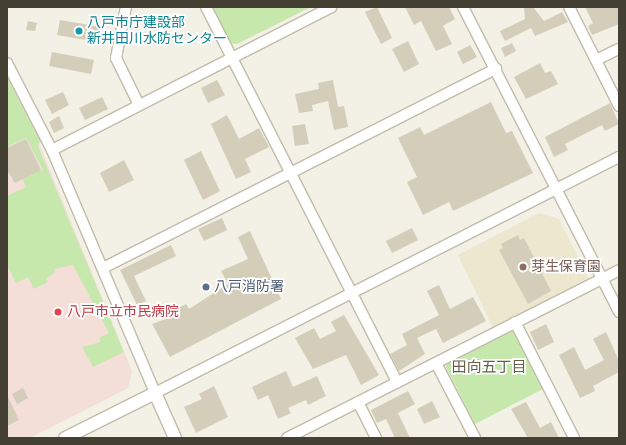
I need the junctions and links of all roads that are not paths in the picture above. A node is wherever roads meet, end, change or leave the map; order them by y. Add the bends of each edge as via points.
1 (126, 7) edge
2 (206, 7) edge
3 (332, 7) edge
4 (463, 7) edge
5 (569, 7) edge
6 (619, 48) edge
7 (233, 58) junction
8 (596, 60) junction
9 (7, 63) edge
10 (496, 69) junction
11 (140, 105) junction
12 (619, 106) edge
13 (52, 150) junction
14 (619, 157) edge
15 (291, 172) junction
16 (555, 189) junction
17 (103, 268) junction
18 (619, 270) edge
19 (602, 278) junction
20 (352, 292) junction
21 (619, 312) edge
22 (515, 322) junction
23 (436, 363) junction
24 (397, 382) junction
25 (155, 393) junction
26 (358, 402) junction
27 (65, 438) edge
28 (175, 438) edge
29 (287, 438) edge
30 (376, 438) edge
31 (475, 438) edge
32 (574, 438) edge

1 - 11 street via 116,58
2 - 7 street
3 - 7 street
4 - 10 street
5 - 8 street
6 - 8 street
7 - 11 street
7 - 15 street
8 - 12 street
9 - 13 street
10 - 15 street
10 - 16 street
11 - 13 street
13 - 17 street
14 - 16 street
15 - 17 street
15 - 20 street
16 - 19 street
16 - 20 street
17 - 25 street
18 - 19 street
19 - 21 street
19 - 22 street
20 - 24 street
20 - 25 street
22 - 23 street
22 - 32 street
23 - 24 street
23 - 31 street
24 - 26 street
25 - 27 street
25 - 28 street
26 - 29 street
26 - 30 street

